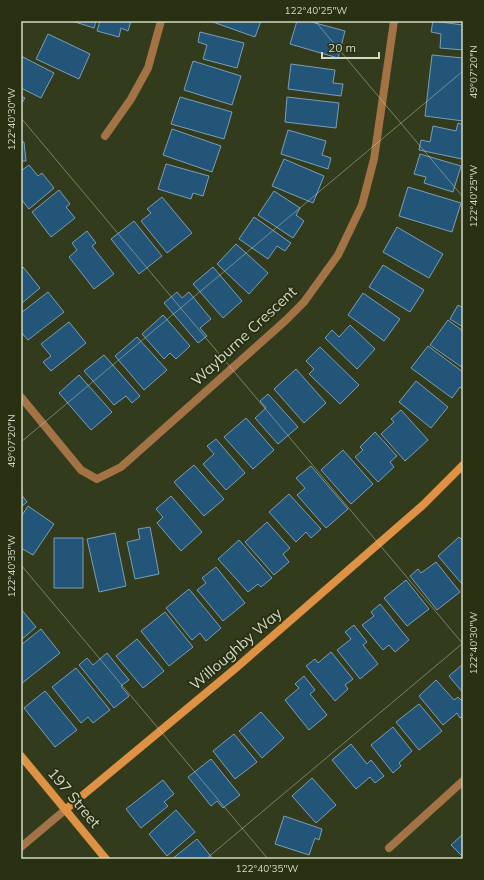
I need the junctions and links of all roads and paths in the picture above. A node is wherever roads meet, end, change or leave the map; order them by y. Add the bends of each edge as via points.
1 (161, 21) edge
2 (394, 21) edge
3 (105, 136) dead end
4 (21, 397) edge
5 (463, 465) edge
6 (21, 756) edge
7 (463, 781) edge
8 (65, 810) junction
9 (21, 847) edge
10 (389, 848) dead end
11 (106, 859) edge

1 - 3 street via 148,68 131,99
2 - 4 street, Wayburne Crescent via 374,159 362,205 338,255 304,302 122,467 97,479 81,470
5 - 8 street, Willoughby Way via 423,505 236,668
6 - 8 street, 197 Street
7 - 10 street
8 - 9 street, Willoughby Way
8 - 11 street, 197 Street

